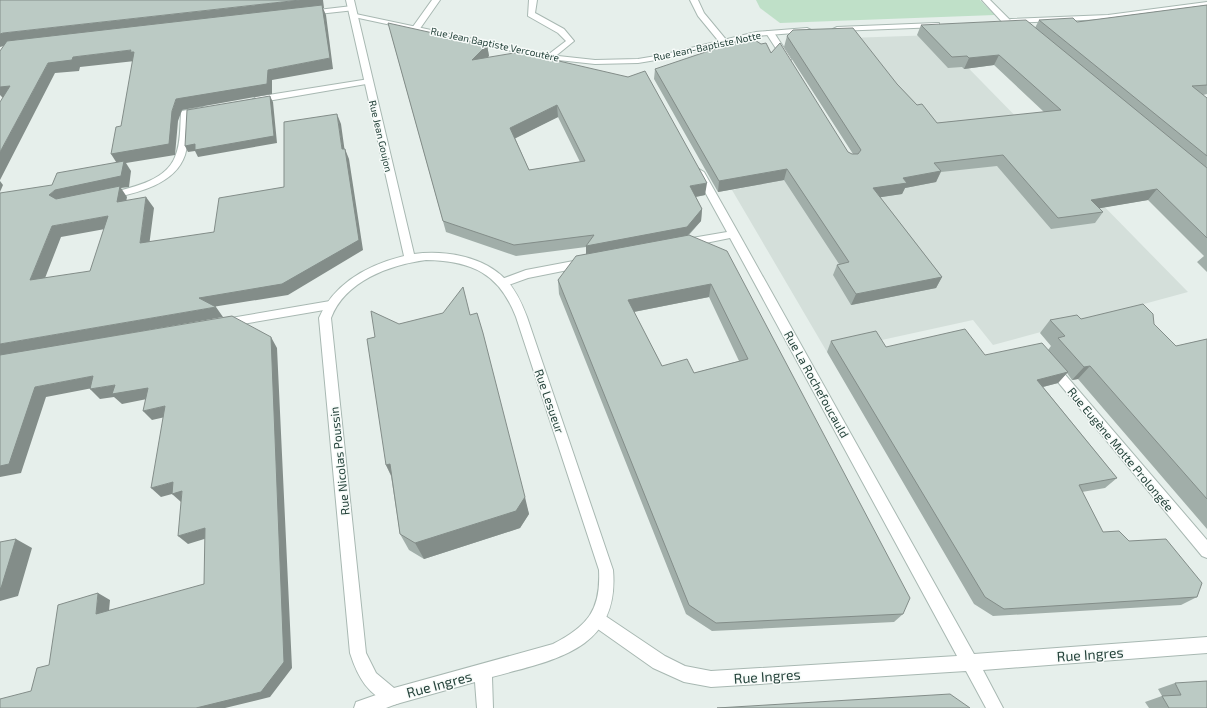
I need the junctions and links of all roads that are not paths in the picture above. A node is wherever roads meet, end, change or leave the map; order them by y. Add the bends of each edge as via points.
1 (350, 0) edge
2 (436, 0) edge
3 (533, 0) edge
4 (694, 0) edge
5 (986, 0) edge
6 (1207, 4) edge
7 (353, 11) junction
8 (300, 14) edge
9 (1016, 21) junction
10 (994, 22) edge
11 (1007, 22) junction
12 (948, 24) edge
13 (416, 28) junction
14 (1025, 28) edge
15 (831, 29) edge
16 (815, 30) edge
17 (770, 33) junction
18 (724, 42) junction
19 (549, 57) junction
20 (640, 66) joint
21 (793, 69) edge
22 (369, 81) junction
23 (246, 102) edge
24 (208, 109) edge
25 (695, 164) edge
26 (103, 197) edge
27 (734, 234) junction
28 (673, 246) edge
29 (409, 258) junction
30 (595, 261) edge
31 (503, 283) junction
32 (330, 305) junction
33 (216, 324) edge
34 (1045, 358) edge
35 (1207, 551) edge
36 (598, 619) junction
37 (1207, 644) edge
38 (969, 663) junction
39 (483, 672) junction
40 (393, 697) junction
41 (362, 708) edge
42 (485, 708) edge
43 (994, 708) edge

1 - 7 street, Rue Jean Goujon
2 - 13 street
3 - 19 street via 530,14 561,31 570,41
4 - 18 street via 700,14
5 - 11 street
6 - 9 street via 1108,17
7 - 8 street, Rue Jean Baptiste Vercoutère
7 - 13 street, Rue Jean Baptiste Vercoutère
7 - 22 street, Rue Jean Goujon
9 - 11 street
9 - 14 street
10 - 11 street
12 - 15 street
13 - 19 street, Rue Jean Baptiste Vercoutère
16 - 17 street, Rue Jean-Baptiste Notte
17 - 18 street, Rue Jean-Baptiste Notte
17 - 21 street
18 - 20 street, Rue Jean-Baptiste Notte via 662,57
19 - 20 street, Rue Jean Baptiste Vercoutère
22 - 23 street
22 - 29 street, Rue Jean Goujon
24 - 26 street via 185,113 180,158 170,170 138,188
25 - 27 street, Rue La Rochefoucauld
27 - 28 street
27 - 38 street, Rue La Rochefoucauld
29 - 31 street, Rue Lesueur via 437,256 458,260 485,270
29 - 32 street, Rue Nicolas Poussin via 387,265 357,281 346,288
30 - 31 street via 526,274
31 - 36 street, Rue Lesueur via 520,317 606,570 606,600
32 - 33 street
32 - 40 street, Rue Nicolas Poussin via 325,325 358,653 364,673 378,689
34 - 35 street, Rue Eugène Motte Prolongée
36 - 38 street, Rue Ingres via 659,662 684,674 711,679
36 - 39 street, Rue Ingres via 574,642 556,651
37 - 38 street, Rue Ingres
38 - 43 street, Rue La Rochefoucauld
39 - 40 street, Rue Ingres
39 - 42 street
40 - 41 street, Rue Ingres

